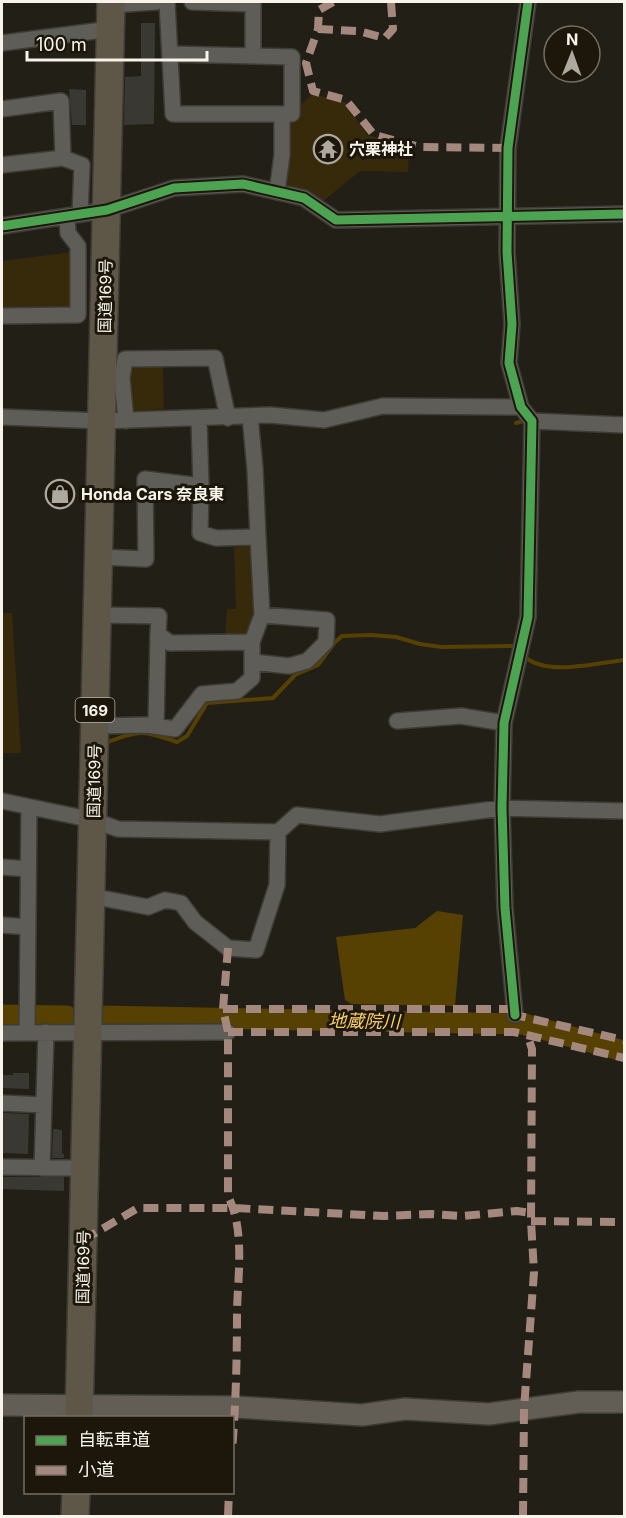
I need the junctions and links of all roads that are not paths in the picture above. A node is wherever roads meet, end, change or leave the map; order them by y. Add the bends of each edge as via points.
1 (156, 2) edge
2 (167, 2) edge
3 (192, 2) edge
4 (528, 2) edge
5 (111, 12) edge
6 (2, 43) edge
7 (170, 54) junction
8 (253, 55) junction
9 (2, 109) edge
10 (282, 114) junction
11 (63, 158) junction
12 (2, 165) edge
13 (277, 192) junction
14 (107, 210) junction
15 (624, 214) edge
16 (74, 215) junction
17 (507, 217) junction
18 (2, 226) edge
19 (2, 316) edge
20 (521, 407) junction
21 (250, 416) junction
22 (2, 417) edge
23 (228, 418) junction
24 (199, 419) junction
25 (532, 420) junction
26 (114, 421) junction
27 (624, 425) edge
28 (201, 486) junction
29 (258, 537) junction
30 (99, 557) junction
31 (97, 615) junction
32 (262, 615) junction
33 (159, 634) junction
34 (252, 642) junction
35 (253, 662) junction
36 (397, 721) dead end
37 (504, 723) junction
38 (95, 726) junction
39 (156, 726) junction
40 (2, 801) edge
41 (29, 807) junction
42 (502, 808) junction
43 (624, 811) edge
44 (93, 820) junction
45 (278, 832) junction
46 (2, 867) edge
47 (28, 868) junction
48 (91, 896) junction
49 (2, 925) edge
50 (28, 927) junction
51 (515, 1015) dead end
52 (27, 1021) junction
53 (46, 1032) junction
54 (88, 1032) junction
55 (228, 1032) dead end
56 (2, 1033) edge
57 (2, 1103) edge
58 (44, 1104) junction
59 (2, 1167) edge
60 (42, 1168) junction
61 (86, 1168) junction
62 (624, 1402) edge
63 (2, 1405) edge
64 (79, 1412) edge
65 (76, 1494) edge
66 (75, 1516) edge

1 - 5 street
2 - 7 street
3 - 8 street via 253,4
4 - 17 street via 508,148
5 - 6 street
5 - 14 highway, 国道169号 / 169
7 - 8 street
7 - 10 street via 173,114
8 - 10 street via 292,57 292,114
9 - 11 street via 61,101
10 - 13 street
11 - 12 street
11 - 16 street via 82,165
13 - 14 street via 243,184 174,188
13 - 17 street via 304,198 336,220
14 - 16 street
14 - 26 highway, 国道169号 / 169
15 - 17 street
16 - 18 street
16 - 19 street via 68,234 78,246 78,315
17 - 20 street via 512,324 508,363
20 - 21 street via 383,405 324,420
20 - 25 street
21 - 23 street
21 - 29 street
22 - 26 street
23 - 24 street
23 - 26 street via 215,358 125,359
24 - 26 street
24 - 28 street
25 - 27 street
25 - 37 street via 528,617
26 - 30 highway, 国道169号 / 169
28 - 29 street via 200,533 216,538
28 - 30 street via 145,479 146,559
29 - 32 street
30 - 31 highway, 国道169号 / 169
31 - 33 street via 159,616
31 - 38 highway, 国道169号 / 169
32 - 34 street
32 - 35 street via 327,620 326,642 307,662 289,666
33 - 34 street via 170,643
33 - 39 street
34 - 35 street
35 - 39 street via 252,678 237,691 202,694 175,729
36 - 37 street via 460,716
37 - 42 street
38 - 39 street
38 - 44 highway, 国道169号 / 169
40 - 41 street
41 - 44 street
41 - 47 street
42 - 43 street
42 - 45 street via 380,824 297,815
42 - 51 street via 505,908
44 - 45 street via 118,829
44 - 48 highway, 国道169号 / 169
45 - 48 street via 277,885 256,950 228,948 195,922 181,903 165,900 148,907
46 - 47 street
47 - 50 street
48 - 54 highway, 国道169号 / 169
49 - 50 street
50 - 52 street
52 - 53 street
52 - 56 street
53 - 54 street
53 - 58 street
54 - 55 street
54 - 61 highway, 国道169号 / 169
57 - 58 street
58 - 60 street
59 - 60 street
60 - 61 street
61 - 64 highway, 国道169号 / 169
62 - 64 street via 579,1402 489,1414 405,1409 362,1415 236,1407
63 - 64 street
65 - 66 highway

